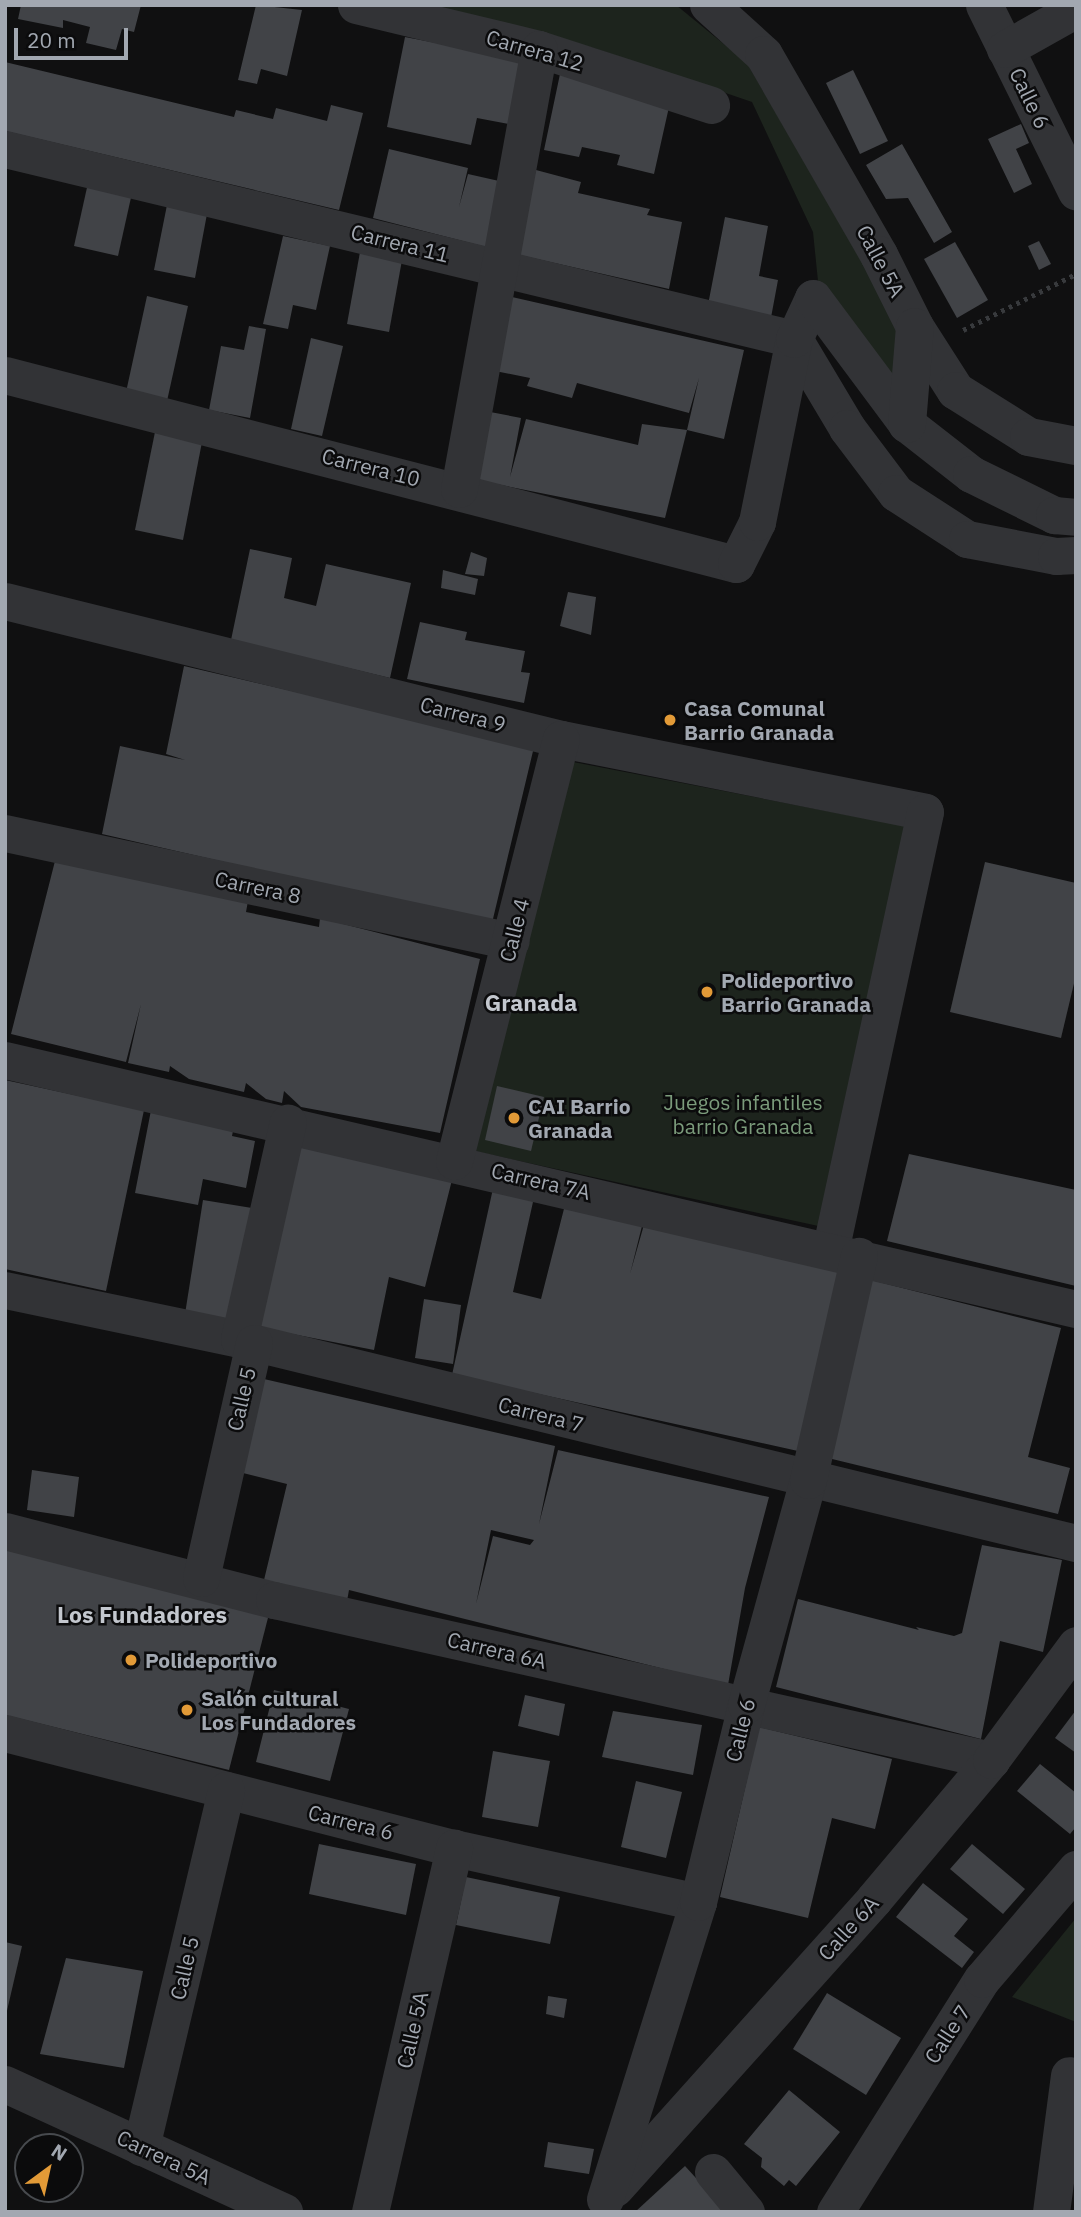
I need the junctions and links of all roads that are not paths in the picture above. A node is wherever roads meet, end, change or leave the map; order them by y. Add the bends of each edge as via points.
1 (356, 5) edge
2 (709, 5) edge
3 (984, 5) edge
4 (1076, 9) edge
5 (539, 49) junction
6 (1006, 49) junction
7 (711, 105) dead end
8 (5, 149) edge
9 (1076, 191) edge
10 (498, 267) junction
11 (921, 337) junction
12 (794, 339) junction
13 (5, 375) edge
14 (907, 424) junction
15 (1076, 446) edge
16 (459, 489) junction
17 (1076, 517) edge
18 (1076, 555) edge
19 (5, 601) edge
20 (561, 739) junction
21 (925, 812) joint
22 (5, 833) edge
23 (511, 941) junction
24 (5, 1060) edge
25 (288, 1122) junction
26 (454, 1161) junction
27 (845, 1253) junction
28 (5, 1290) edge
29 (1076, 1309) edge
30 (246, 1341) junction
31 (808, 1480) junction
32 (5, 1531) edge
33 (1076, 1543) edge
34 (201, 1578) junction
35 (1076, 1645) edge
36 (746, 1705) junction
37 (5, 1733) edge
38 (991, 1760) junction
39 (226, 1790) junction
40 (454, 1848) junction
41 (1076, 1869) edge
42 (698, 1902) junction
43 (1069, 2075) dead end
44 (5, 2084) edge
45 (141, 2147) junction
46 (713, 2172) dead end
47 (598, 2205) edge
48 (284, 2212) edge
49 (370, 2212) edge
50 (746, 2212) edge
51 (835, 2212) edge
52 (1051, 2212) edge

1 - 5 street, Carrera 12
2 - 11 street, Calle 5A via 764,55
3 - 6 street, Calle 6
4 - 6 street
5 - 7 street, Carrera 12
5 - 10 street
6 - 9 street, Calle 6
8 - 10 street, Carrera 11
10 - 12 street, Carrera 11
10 - 16 street
11 - 14 street
11 - 15 street, Calle 5A via 956,391 1029,438
12 - 14 street via 813,298
12 - 16 street, Carrera 10 via 757,522 736,564
12 - 18 street via 847,428 896,493 967,539 1056,556
13 - 16 street, Carrera 10
14 - 17 street via 971,474 1055,514
19 - 20 street, Carrera 9
20 - 21 street, Carrera 9
20 - 23 street, Calle 4
21 - 27 street, Calle 6
22 - 23 street, Carrera 8
23 - 26 street, Calle 4
24 - 25 street, Carrera 7A
25 - 26 street, Carrera 7A
25 - 30 street, Calle 5
26 - 27 street, Carrera 7A
27 - 29 street, Carrera 7A
27 - 31 street, Calle 6
28 - 30 street, Carrera 7
30 - 31 street, Carrera 7
30 - 34 street, Calle 5
31 - 33 street, Carrera 7
31 - 36 street, Calle 6
32 - 34 street, Carrera 6A
34 - 36 street, Carrera 6A via 274,1600
35 - 38 street, Calle 6A
36 - 38 street, Carrera 6A
36 - 42 street, Calle 6
37 - 39 street, Carrera 6
38 - 47 street, Calle 6A via 874,1899
39 - 40 street, Carrera 6
39 - 45 street, Calle 5
40 - 42 street, Carrera 6
40 - 49 street, Calle 5A
41 - 51 street, Calle 7 via 982,1979
42 - 47 street, Calle 6
43 - 52 street
44 - 45 street, Carrera 5A
45 - 48 street, Carrera 5A
46 - 50 street

